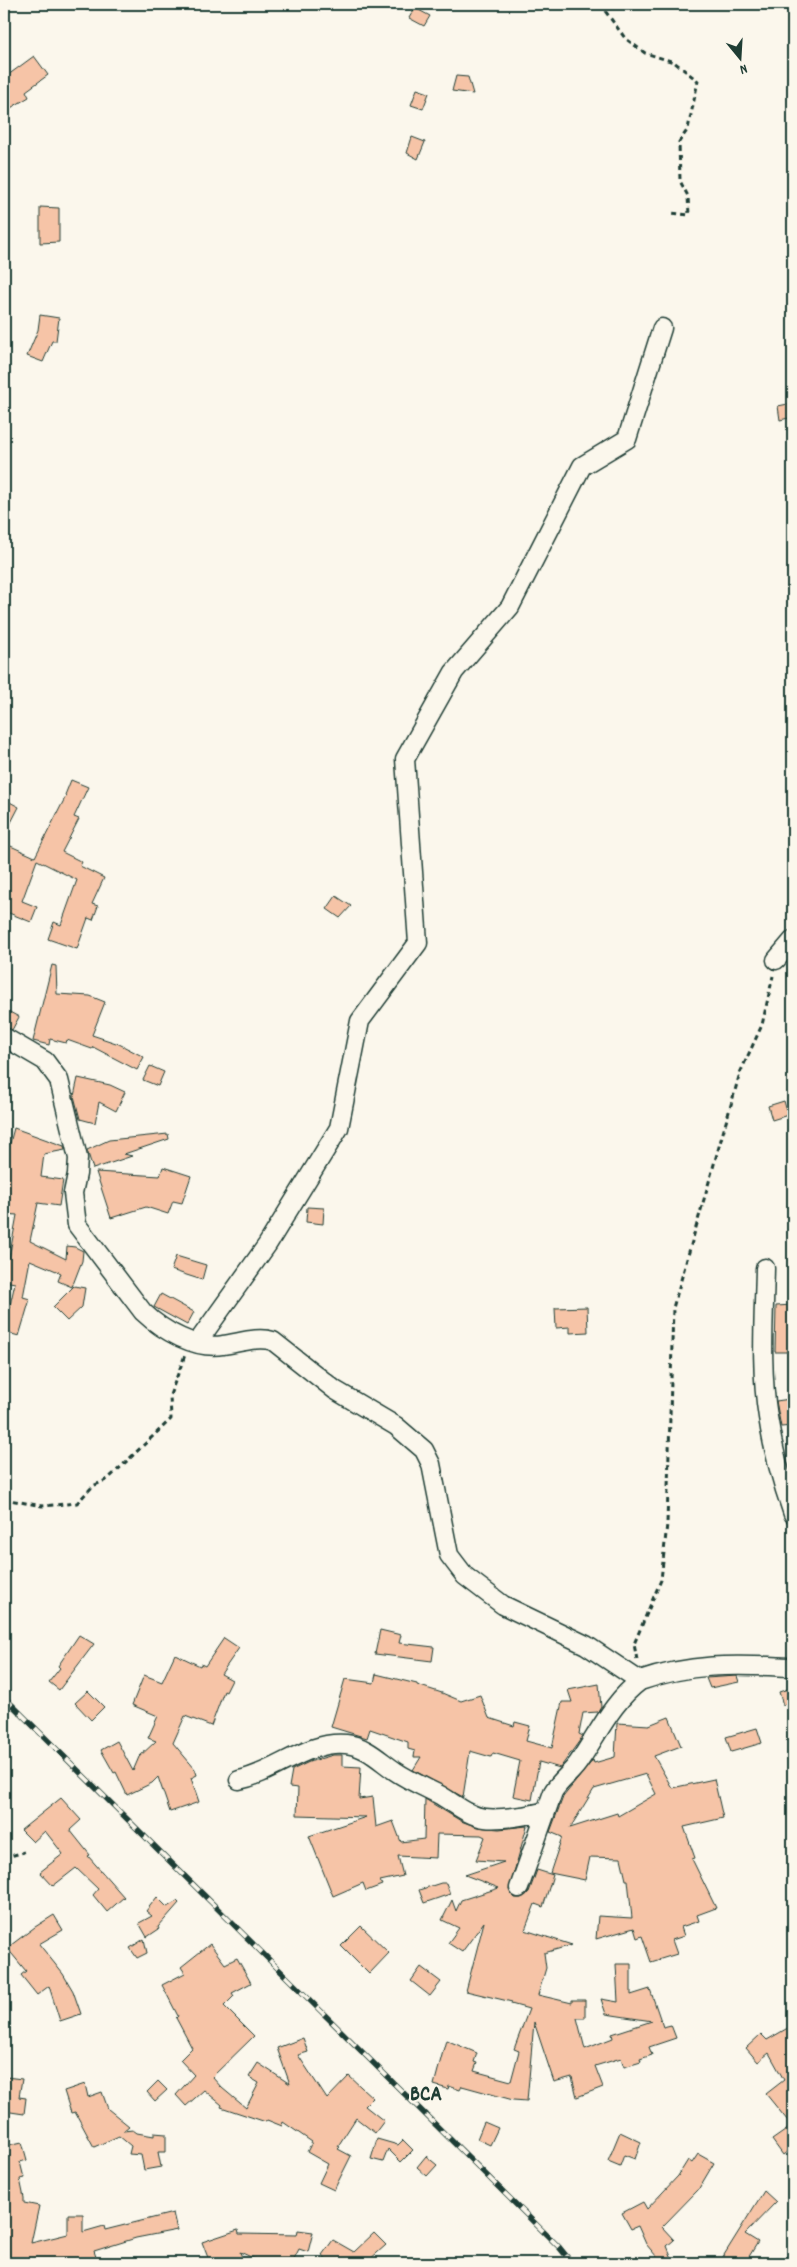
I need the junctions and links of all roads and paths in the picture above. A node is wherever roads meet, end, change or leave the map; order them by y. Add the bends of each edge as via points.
1 (600, 4) edge
2 (670, 213) dead end
3 (662, 328) dead end
4 (793, 940) edge
5 (776, 960) joint
6 (4, 1036) edge
7 (765, 1268) dead end
8 (197, 1343) junction
9 (4, 1499) edge
10 (793, 1514) edge
11 (793, 1667) edge
12 (640, 1680) junction
13 (239, 1780) dead end
14 (545, 1811) junction
15 (24, 1852) dead end
16 (4, 1858) edge
17 (519, 1888) dead end

1 - 2 path via 625,38 645,53 674,62 698,81 688,129 679,142 680,181 688,196 689,214
3 - 8 street via 627,439 582,466 510,607 454,672 405,759 418,944 360,1021 339,1128 267,1246
4 - 5 street
5 - 12 path via 762,1025 740,1073 673,1308 667,1524 661,1580 634,1644
6 - 8 street via 46,1061 59,1080 78,1158 73,1204 81,1232 154,1322
7 - 10 street via 764,1350 768,1417
8 - 9 path via 186,1349 170,1395 171,1419 108,1479 93,1486 77,1503 42,1506
8 - 12 street via 214,1347 261,1339 273,1341 335,1390 396,1426 417,1443 431,1464 449,1555 465,1576 503,1605 586,1645
11 - 12 street via 721,1664 668,1671
12 - 14 street via 614,1706 579,1762 558,1784
13 - 14 street via 333,1743 348,1744 370,1752 396,1772 475,1816 493,1818
14 - 17 street
15 - 16 path

